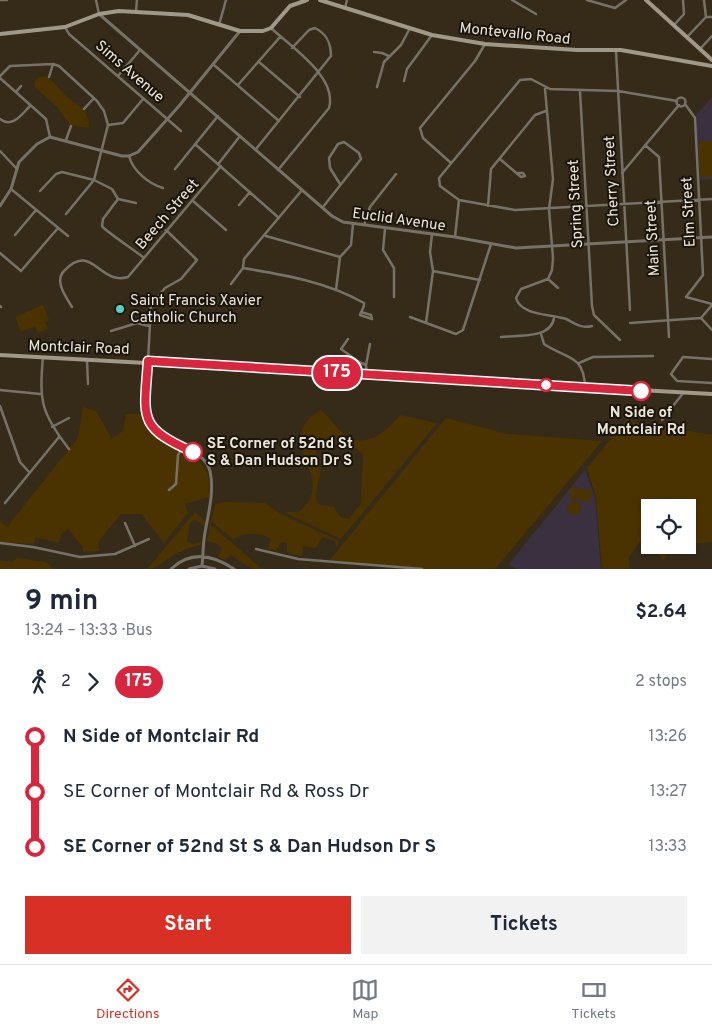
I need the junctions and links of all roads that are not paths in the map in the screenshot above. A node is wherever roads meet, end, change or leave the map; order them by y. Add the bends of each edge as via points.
1 (0, 0) edge
2 (8, 0) edge
3 (96, 0) edge
4 (137, 0) edge
5 (226, 0) edge
6 (307, 0) edge
7 (320, 0) edge
8 (347, 0) edge
9 (512, 0) edge
10 (587, 0) edge
11 (626, 0) edge
12 (646, 0) edge
13 (683, 0) edge
14 (704, 0) edge
15 (344, 9) junction
16 (136, 11) junction
17 (99, 14) junction
18 (536, 14) dead end
19 (706, 17) junction
20 (712, 17) edge
21 (219, 25) junction
22 (674, 25) junction
23 (65, 27) junction
24 (271, 28) junction
25 (410, 28) junction
26 (240, 31) junction
27 (0, 34) edge
28 (432, 35) junction
29 (712, 36) edge
30 (280, 37) junction
31 (687, 37) junction
32 (485, 44) junction
33 (292, 48) junction
34 (700, 49) junction
35 (140, 50) junction
36 (616, 50) junction
37 (374, 52) dead end
38 (389, 56) junction
39 (710, 59) edge
40 (260, 62) junction
41 (53, 64) junction
42 (214, 64) junction
43 (705, 65) junction
44 (712, 66) edge
45 (319, 72) junction
46 (118, 76) junction
47 (0, 77) edge
48 (49, 77) dead end
49 (404, 82) dead end
50 (238, 85) junction
51 (21, 86) dead end
52 (376, 87) dead end
53 (545, 88) junction
54 (580, 91) junction
55 (618, 91) junction
56 (16, 92) junction
57 (191, 92) junction
58 (300, 96) junction
59 (94, 98) junction
60 (143, 98) junction
61 (677, 101) junction
62 (685, 104) junction
63 (678, 105) junction
64 (30, 106) junction
65 (84, 109) dead end
66 (546, 111) junction
67 (218, 116) junction
68 (0, 119) edge
69 (167, 119) junction
70 (279, 121) junction
71 (108, 125) junction
72 (71, 126) dead end
73 (181, 131) dead end
74 (240, 136) junction
75 (50, 137) junction
76 (66, 140) junction
77 (195, 144) junction
78 (645, 145) junction
79 (256, 149) junction
80 (103, 150) junction
81 (0, 151) edge
82 (129, 156) junction
83 (500, 159) junction
84 (451, 163) junction
85 (220, 165) junction
86 (17, 169) junction
87 (175, 169) dead end
88 (278, 170) junction
89 (518, 173) dead end
90 (396, 174) dead end
91 (622, 174) junction
92 (94, 180) junction
93 (340, 184) junction
94 (163, 188) dead end
95 (11, 189) junction
96 (302, 190) junction
97 (40, 191) dead end
98 (250, 192) junction
99 (118, 199) junction
100 (712, 199) edge
101 (459, 200) junction
102 (698, 200) junction
103 (194, 201) junction
104 (661, 202) junction
105 (136, 203) dead end
106 (624, 204) junction
107 (240, 205) dead end
108 (0, 206) edge
109 (488, 206) junction
110 (587, 206) junction
111 (323, 207) junction
112 (550, 208) junction
113 (36, 210) junction
114 (66, 214) dead end
115 (279, 218) junction
116 (353, 224) junction
117 (364, 225) junction
118 (58, 228) junction
119 (385, 229) junction
120 (166, 230) junction
121 (226, 230) dead end
122 (432, 234) junction
123 (15, 235) dead end
124 (68, 236) dead end
125 (266, 236) junction
126 (454, 237) junction
127 (701, 238) junction
128 (712, 238) edge
129 (663, 239) junction
130 (626, 241) junction
131 (588, 243) junction
132 (491, 244) junction
133 (552, 246) junction
134 (0, 253) edge
135 (340, 257) junction
136 (144, 258) junction
137 (243, 268) junction
138 (433, 271) junction
139 (548, 279) junction
140 (480, 280) junction
141 (231, 284) dead end
142 (558, 288) dead end
143 (336, 290) junction
144 (394, 297) dead end
145 (712, 305) edge
146 (72, 307) dead end
147 (630, 310) dead end
148 (361, 312) dead end
149 (410, 317) dead end
150 (554, 318) junction
151 (702, 318) junction
152 (669, 319) junction
153 (426, 323) junction
154 (630, 323) dead end
155 (149, 326) junction
156 (592, 326) dead end
157 (712, 330) edge
158 (111, 331) dead end
159 (541, 334) junction
160 (501, 337) dead end
161 (669, 337) dead end
162 (348, 339) dead end
163 (620, 340) dead end
164 (370, 344) dead end
165 (0, 355) edge
166 (653, 356) dead end
167 (43, 357) junction
168 (87, 359) junction
169 (712, 359) edge
170 (148, 361) junction
171 (579, 363) junction
172 (366, 365) junction
173 (367, 375) junction
174 (712, 383) edge
175 (88, 384) dead end
176 (584, 387) junction
177 (0, 390) edge
178 (684, 392) junction
179 (40, 394) junction
180 (712, 394) edge
181 (0, 406) edge
182 (69, 418) dead end
183 (662, 420) dead end
184 (52, 427) junction
185 (59, 437) junction
186 (182, 448) junction
187 (69, 449) dead end
188 (30, 472) junction
189 (170, 490) dead end
190 (4, 503) dead end
191 (125, 523) dead end
192 (149, 539) dead end
193 (0, 543) edge
194 (135, 546) junction
195 (256, 549) dead end
196 (203, 556) junction
197 (202, 566) junction
198 (171, 569) edge
199 (188, 569) edge
200 (215, 569) edge
201 (234, 569) edge
202 (422, 569) edge

1 - 2 street
3 - 17 street
4 - 16 street
5 - 21 street
6 - 24 main road via 290,6
7 - 15 main road, Montevallo Road
8 - 15 street
9 - 18 street
10 - 11 street via 615,8
12 - 22 main road
13 - 22 street via 684,14
14 - 19 street
15 - 25 main road, Montevallo Road
16 - 17 main road
16 - 21 main road via 188,16
17 - 23 main road
17 - 35 street, Euclid Avenue
19 - 20 street
19 - 31 street
21 - 26 main road
22 - 31 main road
23 - 27 main road
23 - 46 street, Sims Avenue
24 - 26 main road
24 - 30 street
25 - 28 main road, Montevallo Road
25 - 38 street via 401,45
26 - 42 street
28 - 32 main road, Montevallo Road
28 - 49 street via 407,69
29 - 34 street
30 - 33 street
30 - 40 street
31 - 34 main road
32 - 36 main road, Montevallo Road
32 - 84 street via 420,128 423,138
33 - 45 street
33 - 45 street via 310,30 321,31 329,40 331,56
34 - 39 main road
35 - 46 street
35 - 57 street, Euclid Avenue
36 - 43 main road, Montevallo Road
36 - 55 street, Cherry Street
37 - 38 street
38 - 52 street
39 - 43 main road
40 - 50 street
40 - 58 street
41 - 47 street via 10,66
41 - 48 street
41 - 59 street
42 - 50 street
42 - 57 street
43 - 44 main road, Montevallo Road
45 - 58 street
45 - 88 street via 330,92 329,108
46 - 60 street, Sims Avenue
47 - 56 street
50 - 70 street
51 - 56 street
53 - 54 street
53 - 66 street
53 - 84 street via 526,78 517,83
54 - 55 street
54 - 110 street, Spring Street
55 - 61 street
55 - 91 street, Cherry Street
56 - 64 street
57 - 67 street, Euclid Avenue
57 - 69 street
58 - 70 street
59 - 65 street
59 - 71 street via 104,111
60 - 69 street, Sims Avenue
60 - 71 street via 123,123
61 - 62 street via 682,97
61 - 63 street
62 - 63 street
62 - 102 street, Elm Street via 695,118
63 - 78 street
64 - 68 street via 14,122
64 - 75 street via 46,119
66 - 83 street via 536,115
66 - 112 street via 553,179
67 - 74 street, Euclid Avenue
67 - 77 street
69 - 73 street, Sims Avenue
69 - 82 street via 138,152
70 - 79 street
71 - 80 street
72 - 76 street
74 - 79 street, Euclid Avenue
74 - 85 street, Beech Street
75 - 76 street
75 - 86 street via 37,144 19,162
76 - 80 street
77 - 85 street
77 - 87 street
78 - 91 street
78 - 104 street, Main Street via 659,157
79 - 88 street, Euclid Avenue
80 - 82 street
80 - 92 street
81 - 86 street
82 - 94 street via 133,167 155,186
83 - 89 street
83 - 109 street via 489,175
84 - 101 street via 439,182
85 - 98 street
85 - 103 street, Beech Street
86 - 95 street
88 - 96 street, Euclid Avenue
90 - 117 street via 370,206
91 - 106 street, Cherry Street
92 - 97 street via 60,172
92 - 99 street via 112,189
92 - 114 street
93 - 93 street via 361,159 359,153 344,142 338,144 329,158 330,168
93 - 111 street
95 - 108 street
95 - 113 street
96 - 111 street, Euclid Avenue
96 - 115 street
98 - 107 street
98 - 115 street
99 - 105 street
99 - 136 street via 103,219 102,226
100 - 102 street
101 - 109 street
101 - 126 street
102 - 104 street
102 - 127 street, Elm Street
103 - 120 street, Beech Street
103 - 121 street
104 - 106 street
104 - 129 street, Main Street
106 - 110 street
106 - 130 street, Cherry Street
109 - 112 street via 515,210
110 - 112 street
110 - 131 street, Spring Street
111 - 116 street, Euclid Avenue via 337,220
112 - 133 street
113 - 118 street
113 - 123 street
115 - 125 street
116 - 117 street, Euclid Avenue
116 - 135 street via 351,245
117 - 119 street, Euclid Avenue
118 - 124 street
118 - 134 street via 21,271
119 - 122 street, Euclid Avenue
119 - 144 street via 383,250 394,268
120 - 136 street, Beech Street
120 - 155 street via 197,260 181,279 165,288 155,299
122 - 126 street, Euclid Avenue
122 - 138 street
125 - 135 street
125 - 137 street via 244,259
126 - 132 street, Euclid Avenue
127 - 128 street, Euclid Avenue
127 - 129 street, Euclid Avenue
127 - 145 street, Elm Street via 703,275 686,298
129 - 130 street, Euclid Avenue
129 - 152 street, Main Street
130 - 131 street, Euclid Avenue
130 - 147 street, Cherry Street
131 - 133 street, Euclid Avenue
131 - 163 street, Spring Street via 594,315
132 - 133 street, Euclid Avenue via 516,248
132 - 140 street
133 - 139 street via 552,270
135 - 143 street
136 - 146 street, Beech Street via 130,275 119,279 110,278 88,261 72,262 60,279
137 - 141 street
137 - 143 street via 290,276
138 - 140 street
138 - 153 street
139 - 142 street
139 - 150 street via 521,288 516,298 521,306
140 - 153 street via 463,330 456,334
143 - 148 street via 364,303
145 - 151 street
149 - 153 street
150 - 156 street
150 - 159 street via 552,326
151 - 152 street
151 - 157 street
152 - 154 street
152 - 161 street, Main Street
155 - 158 street via 137,323
155 - 170 street
159 - 160 street
159 - 171 street via 547,346
162 - 172 street via 341,349
164 - 172 street
165 - 167 main road, Montclair Road
166 - 171 street via 593,357
167 - 168 main road, Montclair Road
167 - 179 street
168 - 170 main road, Montclair Road
168 - 175 street
169 - 174 street via 683,357 671,374 677,380
170 - 173 main road, Montclair Road
170 - 186 street via 145,404 148,419 163,438
171 - 176 street
172 - 173 street
173 - 176 main road, Montclair Road
176 - 178 main road, Montclair Road
177 - 179 street
178 - 180 main road, Montclair Road
178 - 183 street
179 - 184 street
181 - 188 street via 20,462
182 - 184 street
184 - 185 street
185 - 187 street
185 - 188 street
186 - 189 street via 178,455 176,481
186 - 196 street via 199,456 210,472 212,494
188 - 190 street
191 - 194 street
192 - 194 street
193 - 194 street via 80,557 115,554
195 - 202 street via 298,559
196 - 197 street
196 - 198 street via 186,558
196 - 201 street
197 - 199 street
197 - 200 street

